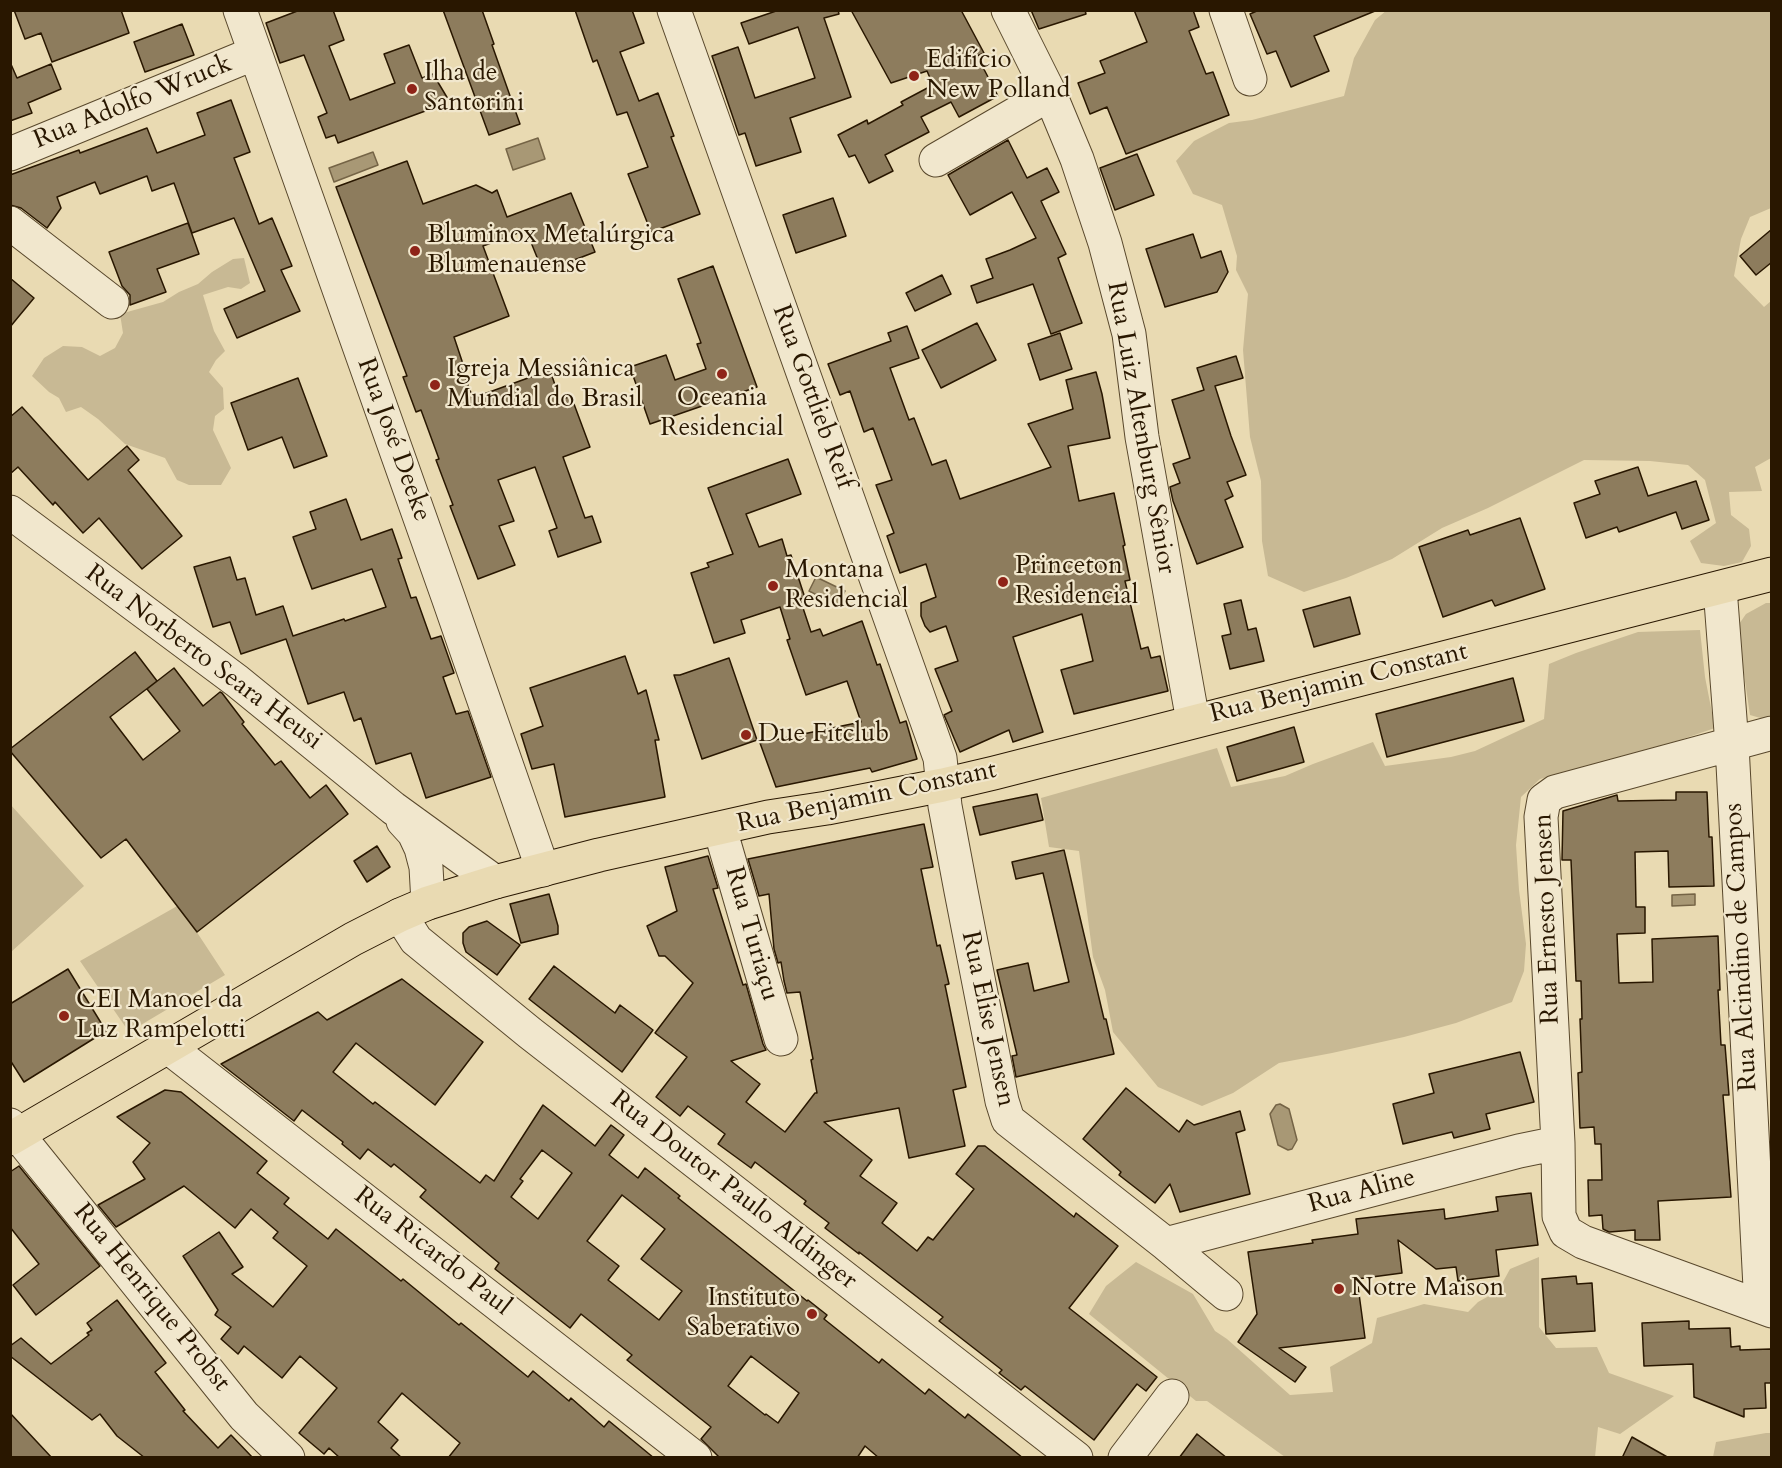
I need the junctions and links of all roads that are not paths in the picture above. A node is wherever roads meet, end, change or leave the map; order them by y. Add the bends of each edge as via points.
1 (240, 10) edge
2 (674, 10) edge
3 (1008, 10) edge
4 (1226, 10) edge
5 (255, 53) junction
6 (1250, 79) dead end
7 (1050, 94) junction
8 (10, 154) edge
9 (936, 160) dead end
10 (10, 223) edge
11 (112, 302) dead end
12 (10, 512) edge
13 (1772, 574) edge
14 (1720, 588) junction
15 (1193, 721) junction
16 (1772, 733) edge
17 (1732, 745) junction
18 (943, 785) junction
19 (393, 808) junction
20 (720, 829) junction
21 (543, 870) junction
22 (495, 882) junction
23 (414, 909) junction
24 (782, 1039) dead end
25 (168, 1047) junction
26 (13, 1133) edge
27 (1558, 1143) junction
28 (1166, 1244) junction
29 (1227, 1294) dead end
30 (1766, 1309) edge
31 (1172, 1396) dead end
32 (288, 1458) edge
33 (695, 1458) edge
34 (1076, 1458) edge
35 (1125, 1458) edge

1 - 5 street, Rua José Deeke
2 - 18 street, Rua Gottlieb Reif via 940,758
3 - 7 street, Rua Luiz Altenburg Sênior
4 - 6 street
5 - 8 street, Rua Adolfo Wruck
5 - 21 street, Rua José Deeke
7 - 9 street
7 - 15 street, Rua Luiz Altenburg Sênior via 1098,222 1128,334 1142,437
10 - 11 street
12 - 19 street, Rua Norberto Seara Heusi via 246,688
13 - 14 main road, Rua Benjamin Constant
14 - 15 main road, Rua Benjamin Constant
14 - 17 street, Rua Alcindino de Campos
15 - 18 main road, Rua Benjamin Constant
16 - 17 street
17 - 27 street, Rua Ernesto Jensen via 1556,792 1544,800 1541,817
17 - 30 street, Rua Alcindino de Campos
18 - 20 main road, Rua Benjamin Constant
18 - 28 street, Rua Elise Jensen via 1008,1120
19 - 22 street, Rua Norberto Seara Heusi
19 - 23 street, Rua Norberto Seara Heusi via 414,833 426,867
20 - 21 main road, Rua Benjamin Constant
20 - 24 street, Rua Turiaçu
21 - 22 main road, Rua Benjamin Constant
22 - 23 main road, Rua Benjamin Constant
23 - 25 main road, Rua Benjamin Constant via 352,939
23 - 34 street, Rua Doutor Paulo Aldinger via 416,940
25 - 26 main road, Rua Benjamin Constant
25 - 33 street, Rua Ricardo Paul
26 - 32 street, Rua Henrique Probst via 244,1416
27 - 28 street, Rua Aline
27 - 30 street, Rua Ernesto Jensen via 1558,1216 1566,1232 1583,1242
28 - 29 street, Rua Elise Jensen
31 - 35 street

